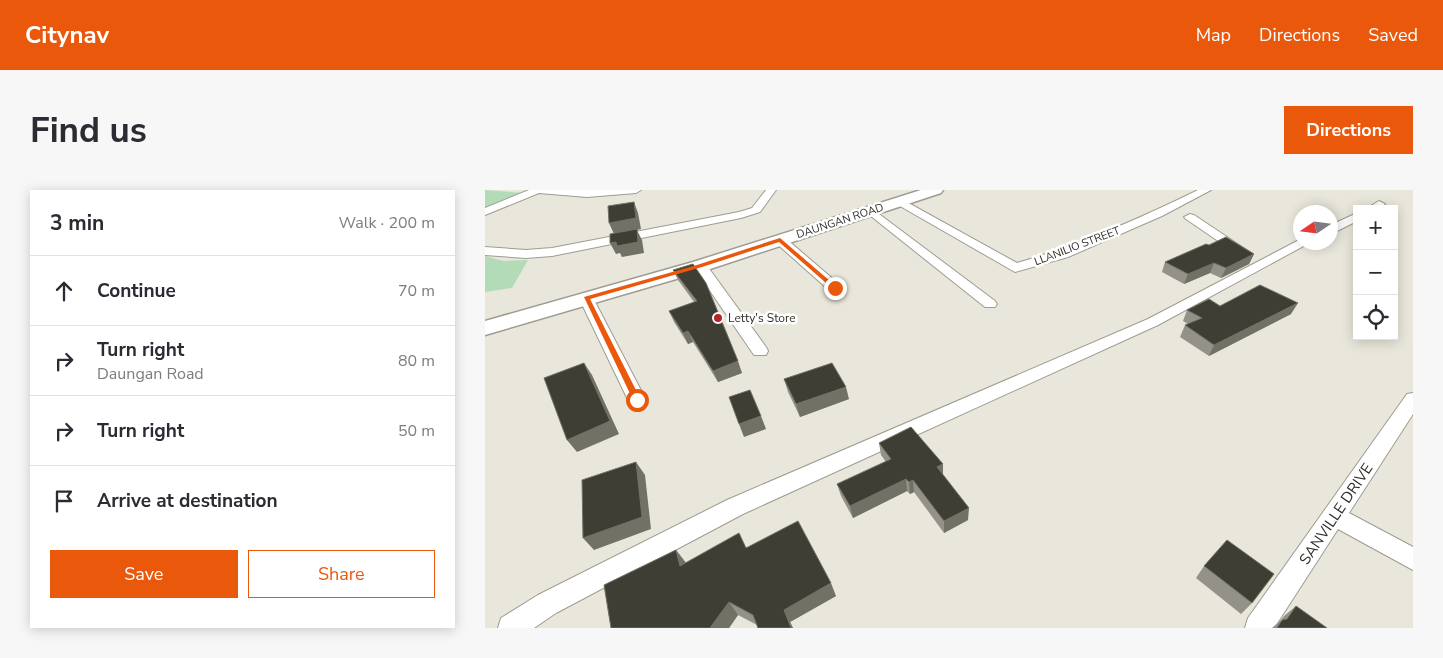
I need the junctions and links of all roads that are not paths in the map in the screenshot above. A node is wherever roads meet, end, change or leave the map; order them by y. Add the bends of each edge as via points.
1 (538, 190) edge
2 (635, 190) edge
3 (771, 190) edge
4 (936, 190) edge
5 (1197, 191) edge
6 (899, 202) junction
7 (871, 211) junction
8 (485, 212) edge
9 (1190, 217) dead end
10 (1353, 218) edge
11 (1338, 226) edge
12 (780, 240) junction
13 (1293, 249) edge
14 (485, 251) edge
15 (1263, 265) junction
16 (699, 266) junction
17 (835, 288) dead end
18 (586, 298) junction
19 (990, 304) dead end
20 (485, 328) edge
21 (760, 351) dead end
22 (1413, 399) edge
23 (637, 400) dead end
24 (1335, 516) junction
25 (1413, 559) edge
26 (511, 628) edge
27 (1258, 628) edge

1 - 2 street via 574,196
1 - 8 street
3 - 14 street via 750,213 552,252
4 - 6 street, DAUNGAN ROAD
5 - 6 street, LLANILIO STREET via 1158,214 1063,254 1015,268
6 - 7 street, DAUNGAN ROAD
7 - 12 street, DAUNGAN ROAD
7 - 19 street
9 - 15 street
10 - 11 street
12 - 16 street, DAUNGAN ROAD
12 - 17 street
13 - 15 street
15 - 26 street via 1153,322 735,507 547,604
16 - 18 street, DAUNGAN ROAD
16 - 21 street
18 - 20 street, DAUNGAN ROAD
18 - 23 street
22 - 24 street, SANVILLE DRIVE
24 - 25 street
24 - 27 street, SANVILLE DRIVE

